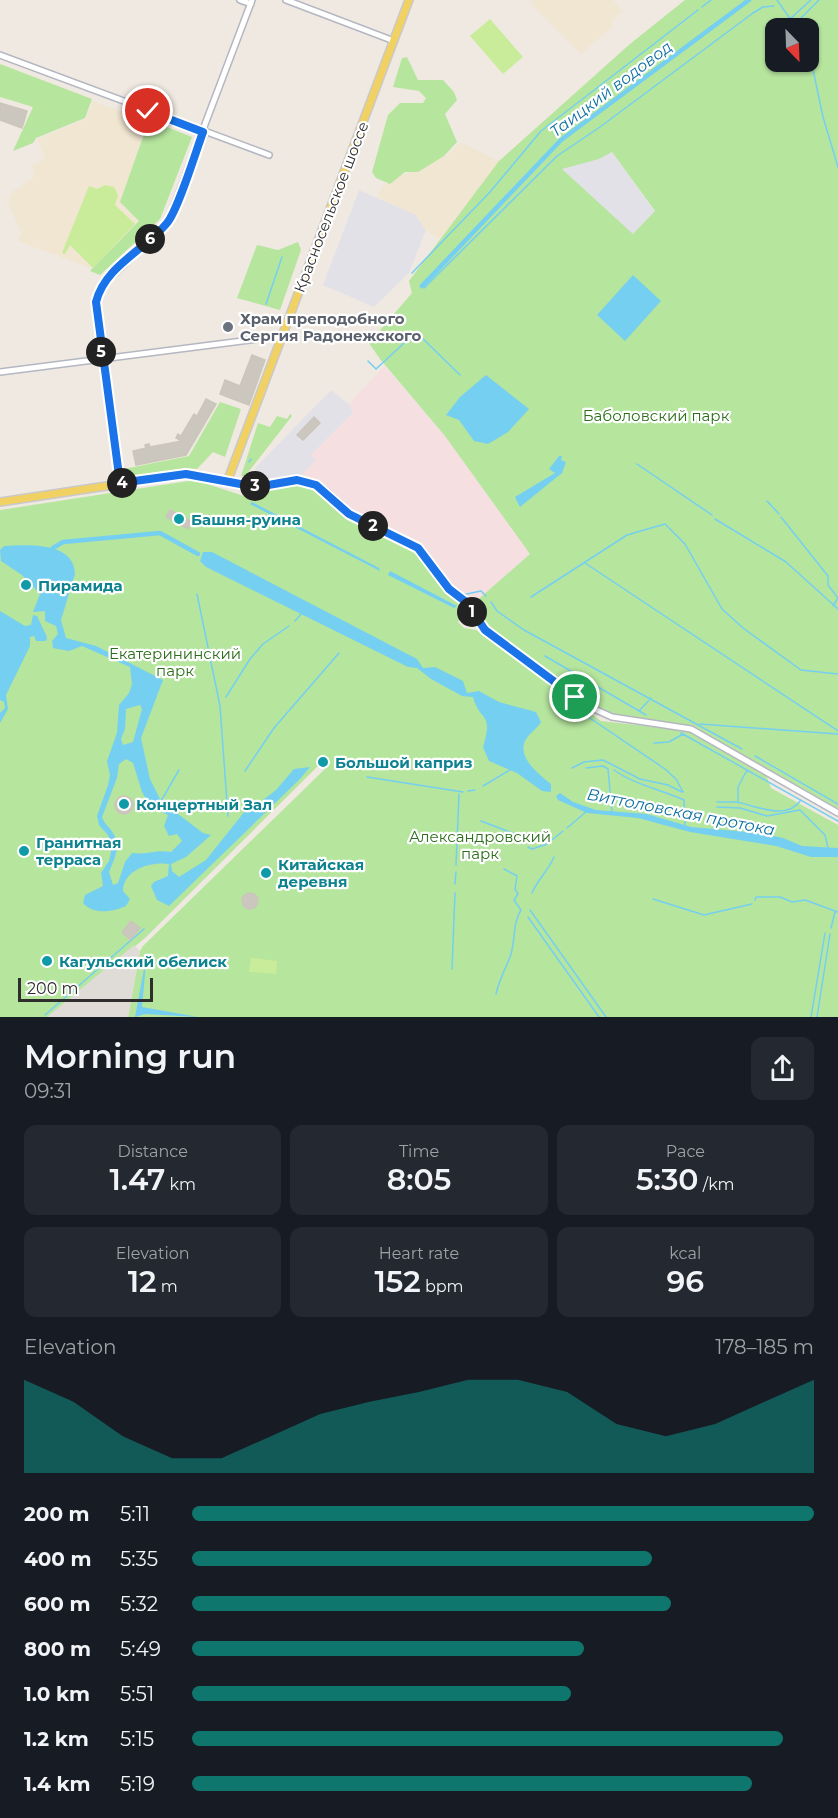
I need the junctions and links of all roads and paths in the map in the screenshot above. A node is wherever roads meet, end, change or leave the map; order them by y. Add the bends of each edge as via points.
1 (240, 0) edge
2 (286, 0) edge
3 (409, 0) edge
4 (251, 2) edge
5 (394, 40) junction
6 (0, 55) edge
7 (203, 132) junction
8 (269, 155) dead end
9 (281, 339) junction
10 (102, 360) junction
11 (0, 372) edge
12 (227, 482) junction
13 (120, 483) junction
14 (0, 502) edge
15 (838, 813) edge

1 - 4 street
2 - 5 street
3 - 5 main road, Красносельское шоссе
4 - 7 street
5 - 9 main road, Красносельское шоссе
6 - 7 street
7 - 8 street
7 - 10 street via 168,222 113,272 98,294 96,313
9 - 10 street via 263,338
9 - 12 main road, Красносельское шоссе
10 - 11 street
10 - 13 street
12 - 13 main road via 186,474
12 - 15 street via 257,487 297,480 316,485 349,514 418,548 449,589 466,602 485,630 592,708 612,717 691,729
13 - 14 main road

